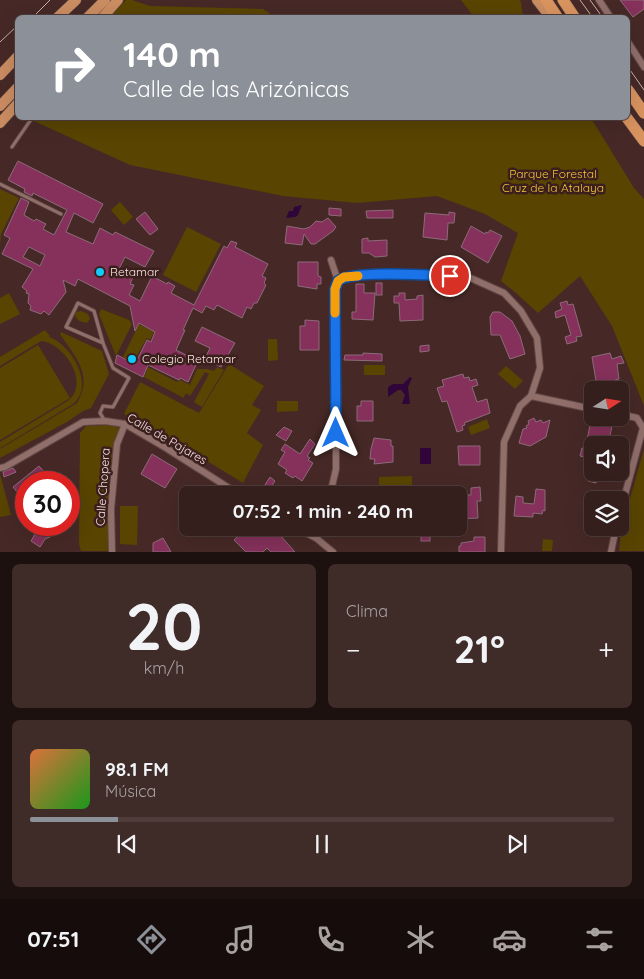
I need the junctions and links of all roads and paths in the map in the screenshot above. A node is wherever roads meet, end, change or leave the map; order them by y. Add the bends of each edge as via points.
1 (76, 0) edge
2 (105, 0) edge
3 (118, 0) edge
4 (563, 0) edge
5 (569, 0) edge
6 (599, 0) edge
7 (543, 6) edge
8 (60, 15) edge
9 (90, 15) edge
10 (105, 15) edge
11 (554, 15) edge
12 (573, 15) edge
13 (578, 15) edge
14 (609, 15) edge
15 (630, 45) edge
16 (15, 59) edge
17 (643, 63) edge
18 (0, 75) edge
19 (15, 90) edge
20 (630, 93) edge
21 (0, 106) edge
22 (15, 106) edge
23 (644, 113) edge
24 (31, 120) edge
25 (628, 120) edge
26 (0, 123) edge
27 (644, 141) edge
28 (12, 147) dead end
29 (0, 184) edge
30 (61, 214) dead end
31 (331, 260) dead end
32 (338, 281) junction
33 (103, 343) junction
34 (531, 396) junction
35 (584, 407) edge
36 (629, 416) edge
37 (105, 421) junction
38 (125, 424) junction
39 (643, 428) edge
40 (0, 468) edge
41 (226, 486) edge
42 (332, 486) edge
43 (626, 491) edge
44 (313, 536) edge
45 (614, 536) edge
46 (316, 538) joint
47 (112, 552) edge
48 (333, 552) edge
49 (501, 552) edge
50 (611, 552) edge

1 - 8 highway
2 - 9 highway
3 - 10 highway
4 - 12 highway
5 - 13 highway
6 - 14 street
7 - 11 highway
15 - 17 street
16 - 18 highway
19 - 21 highway
20 - 23 highway
22 - 26 highway
24 - 28 lane
25 - 27 highway
29 - 30 lane
31 - 32 street
32 - 34 street via 344,277 403,274 466,276 504,293 522,311 537,338 540,368
32 - 42 street via 335,289 336,470
33 - 33 lane via 94,311 78,303 66,326
33 - 37 lane via 112,368 128,378 113,407 103,406 100,413
34 - 35 street
34 - 49 street via 520,406 504,442
36 - 39 street via 637,418
37 - 38 street, Calle de Pajares
37 - 40 street, Calle de Pajares via 83,422
38 - 41 street, Calle de Pajares
38 - 47 street, Calle Chopera via 117,444 111,509
39 - 43 street
44 - 46 street
45 - 50 street
46 - 48 street

